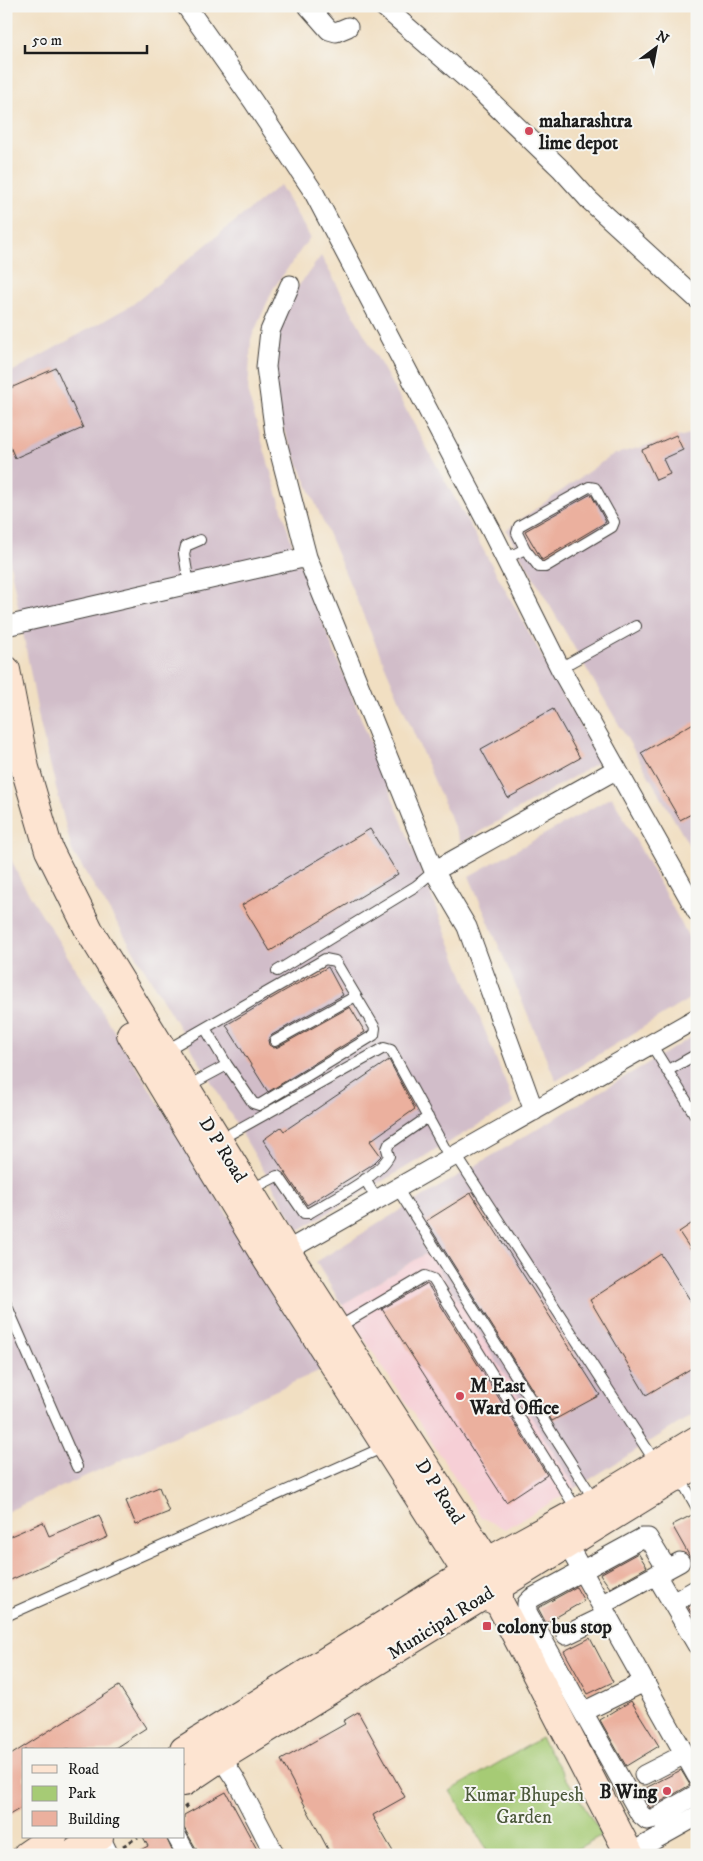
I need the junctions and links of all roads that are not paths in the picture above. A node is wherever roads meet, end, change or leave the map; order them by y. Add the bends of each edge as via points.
1 (186, 6) edge
2 (308, 6) edge
3 (383, 6) edge
4 (348, 27) dead end
5 (290, 285) dead end
6 (697, 300) edge
7 (200, 540) dead end
8 (525, 550) junction
9 (306, 557) junction
10 (506, 560) junction
11 (189, 584) junction
12 (6, 626) edge
13 (636, 626) dead end
14 (560, 668) junction
15 (6, 670) edge
16 (6, 761) edge
17 (617, 769) junction
18 (33, 827) junction
19 (434, 871) junction
20 (697, 912) edge
21 (89, 947) junction
22 (277, 970) dead end
23 (356, 996) junction
24 (697, 1018) edge
25 (205, 1028) junction
26 (276, 1041) dead end
27 (651, 1044) junction
28 (164, 1052) junction
29 (697, 1054) edge
30 (227, 1065) junction
31 (667, 1071) junction
32 (186, 1087) junction
33 (534, 1111) junction
34 (428, 1117) junction
35 (697, 1118) edge
36 (218, 1140) junction
37 (453, 1156) junction
38 (366, 1179) junction
39 (398, 1188) junction
40 (249, 1190) junction
41 (377, 1200) junction
42 (277, 1256) junction
43 (6, 1304) edge
44 (336, 1329) junction
45 (697, 1440) edge
46 (387, 1446) junction
47 (77, 1467) dead end
48 (677, 1468) edge
49 (697, 1508) edge
50 (588, 1515) junction
51 (567, 1544) junction
52 (668, 1569) junction
53 (582, 1572) junction
54 (487, 1584) junction
55 (697, 1589) edge
56 (672, 1603) junction
57 (604, 1610) junction
58 (6, 1616) edge
59 (566, 1635) dead end
60 (697, 1645) edge
61 (644, 1682) junction
62 (583, 1712) junction
63 (203, 1747) edge
64 (685, 1754) junction
65 (644, 1775) dead end
66 (697, 1776) edge
67 (185, 1780) edge
68 (697, 1794) edge
69 (697, 1816) edge
70 (52, 1838) edge
71 (98, 1838) edge
72 (100, 1838) edge
73 (178, 1838) edge
74 (629, 1854) edge
75 (27, 1855) edge
76 (72, 1855) edge
77 (109, 1855) edge
78 (188, 1855) edge
79 (275, 1855) edge

1 - 10 street via 313,191
2 - 4 street via 329,30 336,32
3 - 6 street via 475,86 589,200
5 - 9 street via 270,332 266,367 275,434
7 - 11 lane via 186,546 184,554
8 - 8 lane via 517,533 519,526 589,487 595,488 614,522 612,527 545,567 539,568
8 - 10 lane
9 - 11 street
9 - 19 street
10 - 14 street
11 - 12 street
13 - 14 lane
14 - 17 street
15 - 18 street, D P Road
16 - 18 street, D P Road
17 - 19 street
17 - 20 street
18 - 21 street, D P Road via 31,854
19 - 22 lane via 416,886
19 - 33 street via 466,927
21 - 28 street, D P Road
21 - 42 street, D P Road
23 - 25 lane via 335,961 325,959
23 - 26 lane
23 - 30 lane via 375,1028 374,1035 259,1105 252,1102
24 - 27 street
25 - 28 lane
25 - 30 lane
27 - 31 lane
27 - 33 street
28 - 32 street, D P Road
29 - 31 lane
30 - 32 lane
31 - 35 lane
32 - 36 street, D P Road
33 - 37 street
34 - 36 lane via 391,1050 384,1048
34 - 37 lane
34 - 38 lane via 388,1144 386,1162
36 - 40 street, D P Road
37 - 39 street
37 - 48 lane
38 - 40 lane via 309,1213 304,1213 277,1176
38 - 41 lane
39 - 41 street
39 - 50 lane
40 - 42 street, D P Road
41 - 42 street
42 - 44 street, D P Road
42 - 46 street, D P Road
43 - 47 lane
44 - 50 lane via 425,1276 433,1279
44 - 54 street, D P Road
45 - 48 street, Municipal Road
46 - 54 street, D P Road
46 - 58 lane
48 - 49 lane
48 - 50 street, Municipal Road
50 - 51 street, Municipal Road
50 - 54 street, Municipal Road
51 - 53 street
51 - 54 street, Municipal Road
52 - 53 street via 648,1538 642,1538
52 - 56 street
52 - 57 street
53 - 57 street
53 - 62 street via 532,1598 527,1603 527,1612
54 - 63 street, Municipal Road
54 - 74 street, D P Road
55 - 56 street
56 - 60 street
57 - 59 street
57 - 61 street
61 - 62 street
61 - 64 street
62 - 68 street via 640,1814 648,1820
63 - 67 street, Municipal Road
63 - 79 street via 236,1782
64 - 65 street
64 - 66 street
69 - 74 street
70 - 75 street
71 - 76 street
72 - 77 street
73 - 78 street

